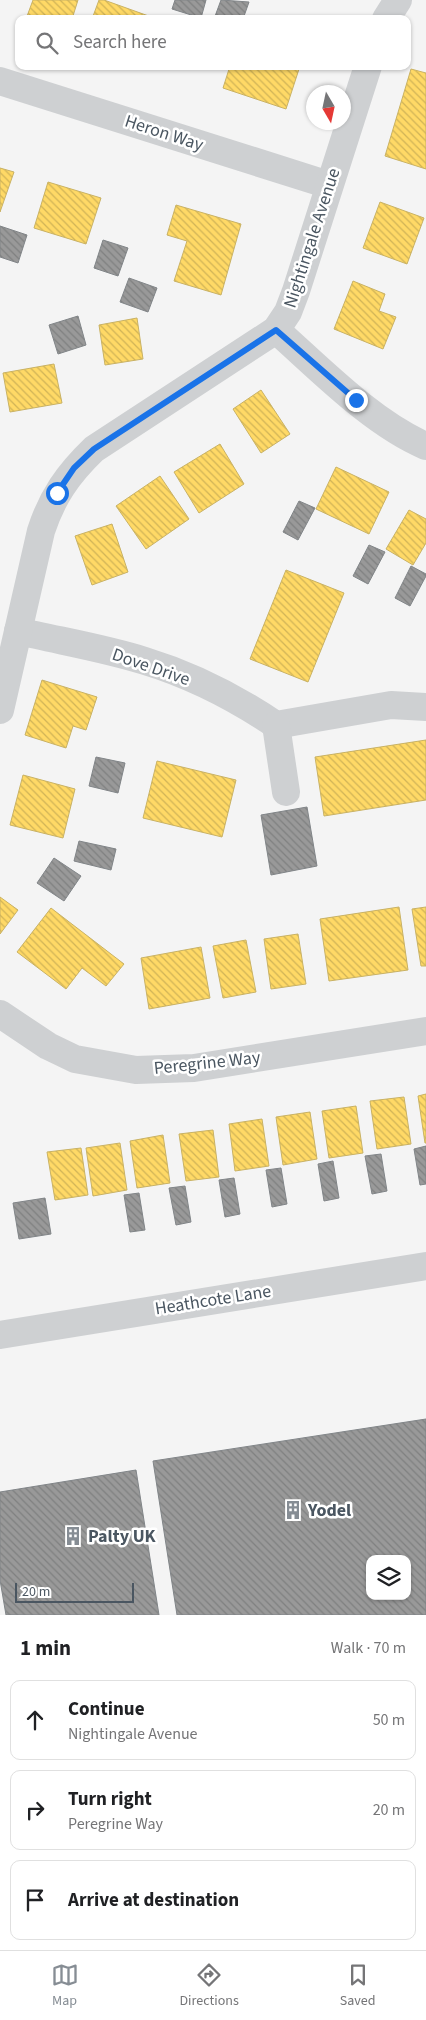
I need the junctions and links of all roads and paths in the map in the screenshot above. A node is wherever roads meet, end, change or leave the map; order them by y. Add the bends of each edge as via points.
1 (398, 0) edge
2 (389, 15) edge
3 (367, 70) edge
4 (0, 81) edge
5 (329, 185) junction
6 (276, 330) junction
7 (426, 446) edge
8 (18, 630) junction
9 (426, 707) edge
10 (0, 710) edge
11 (276, 725) junction
12 (286, 792) dead end
13 (0, 1014) edge
14 (426, 1031) edge
15 (426, 1266) edge
16 (0, 1335) edge

1 - 2 street
3 - 5 street, Nightingale Avenue
4 - 5 street, Heron Way
5 - 6 street, Nightingale Avenue via 291,305
6 - 7 street via 356,400
6 - 8 street, Nightingale Avenue via 94,449 74,468 57,493 40,531
8 - 10 street, Nightingale Avenue
8 - 11 street, Dove Drive via 167,669 248,706
9 - 11 street via 391,705
11 - 12 street
13 - 14 street, Peregrine Way via 48,1046 75,1059 136,1070 194,1068
15 - 16 street, Heathcote Lane

